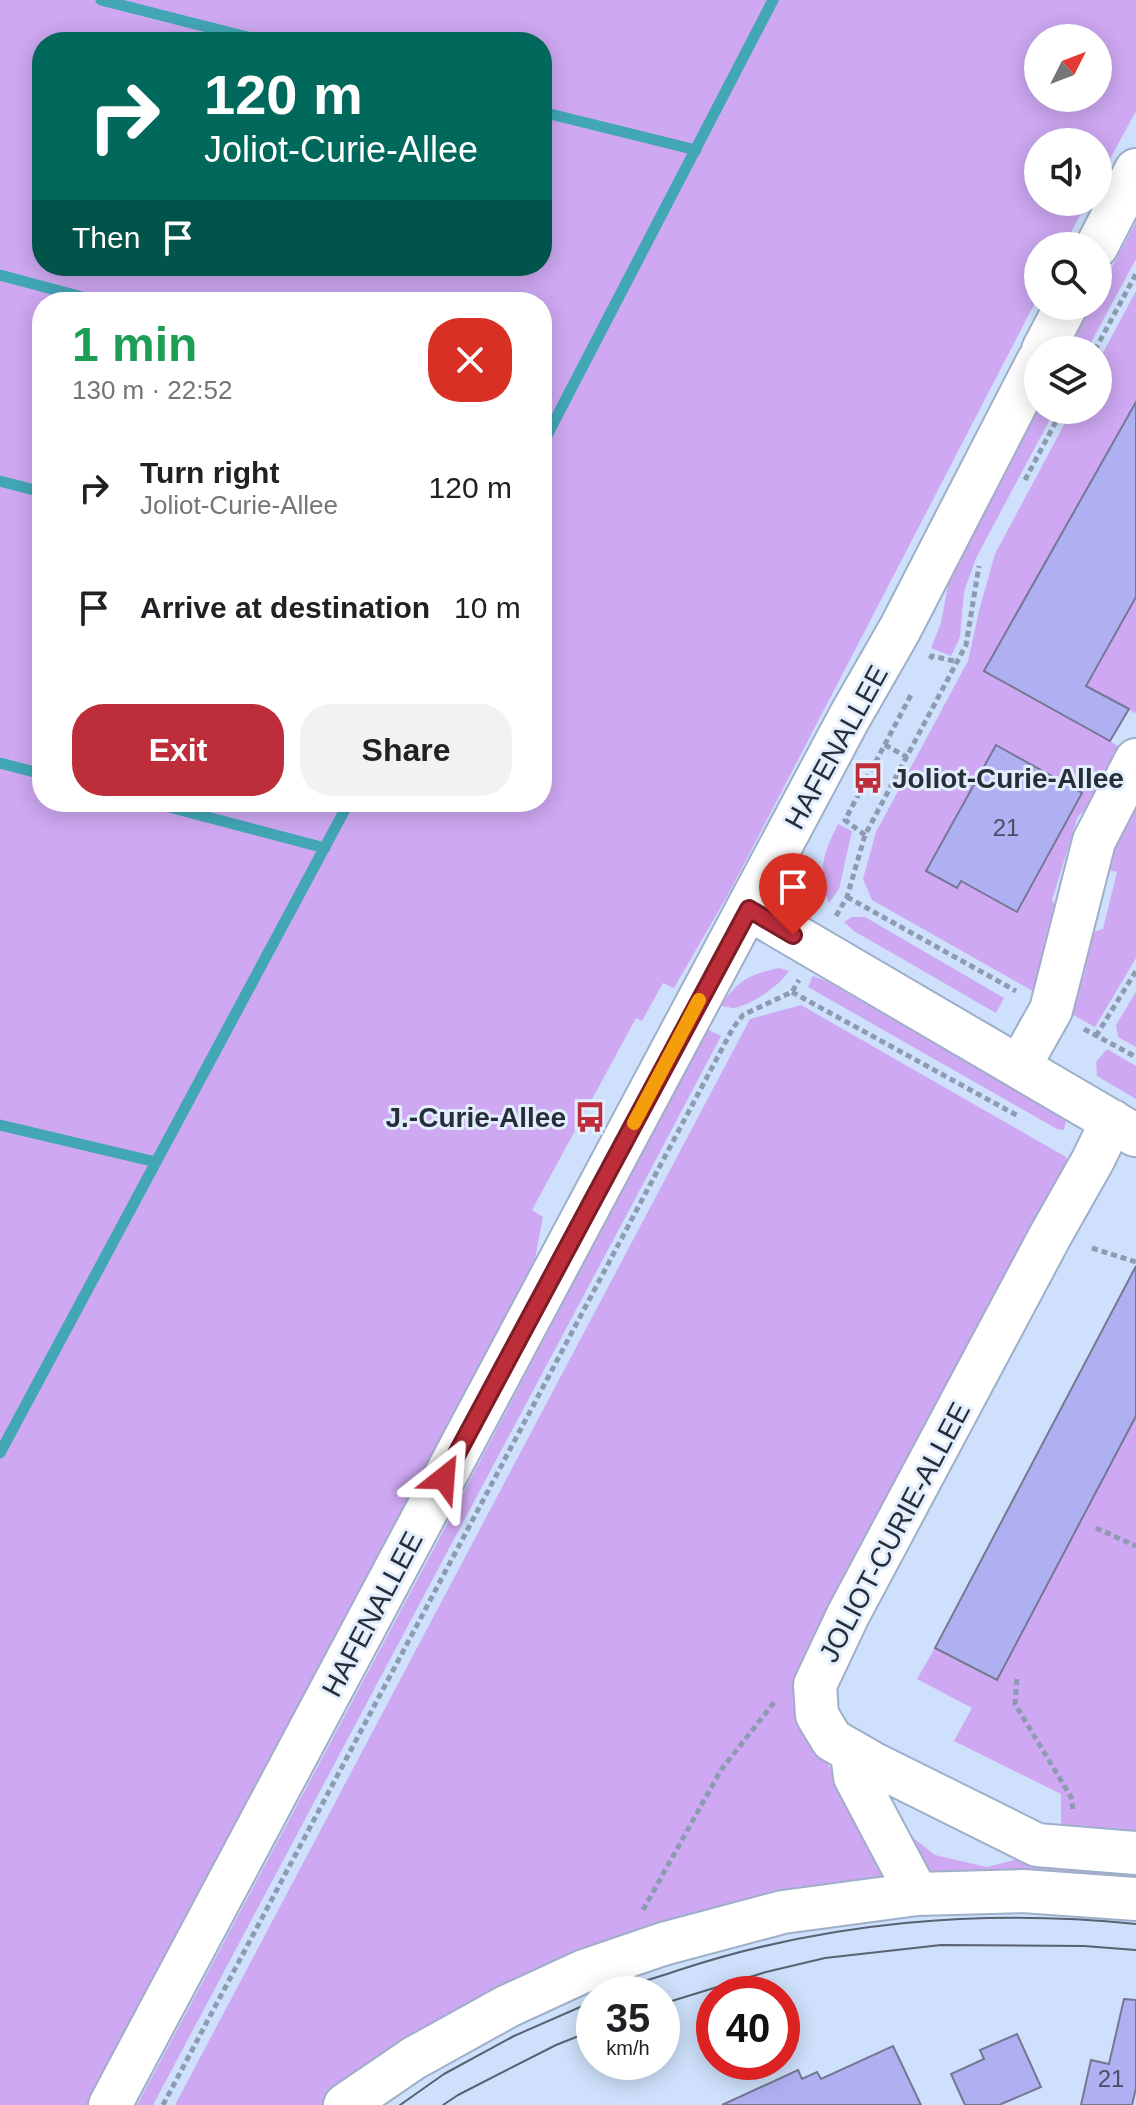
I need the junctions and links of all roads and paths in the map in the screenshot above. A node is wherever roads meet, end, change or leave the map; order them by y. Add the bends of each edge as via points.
1 (1136, 170) edge
2 (1104, 232) edge
3 (1136, 274) edge
4 (1103, 336) edge
5 (1024, 388) edge
6 (1055, 424) edge
7 (1025, 480) dead end
8 (979, 563) dead end
9 (958, 662) junction
10 (925, 669) dead end
11 (918, 681) dead end
12 (885, 745) junction
13 (907, 757) junction
14 (1136, 760) edge
15 (865, 835) junction
16 (749, 909) junction
17 (1136, 971) edge
18 (1051, 1010) junction
19 (1096, 1036) junction
20 (1136, 1057) edge
21 (1019, 1067) junction
22 (1027, 1121) dead end
23 (1124, 1129) edge
24 (1092, 1248) dead end
25 (1136, 1262) edge
26 (1096, 1528) dead end
27 (1136, 1546) edge
28 (1017, 1679) dead end
29 (816, 1684) junction
30 (852, 1753) junction
31 (1079, 1848) junction
32 (1136, 1853) edge
33 (917, 1894) junction
34 (1136, 1899) edge
35 (616, 1960) junction
36 (110, 2105) edge
37 (163, 2105) edge
38 (345, 2105) edge

1 - 2 street
3 - 4 path
5 - 16 street, HAFENALLEE
6 - 7 path
8 - 9 path via 966,645
9 - 10 path via 932,656
9 - 13 path
11 - 12 path
12 - 13 path
12 - 15 path via 845,820
13 - 15 path
14 - 18 street via 1094,841
15 - 18 path via 847,897
16 - 21 street, JOLIOT-CURIE-ALLEE
16 - 36 street, HAFENALLEE
17 - 19 path
18 - 19 path
18 - 21 street
19 - 20 path
21 - 23 street, JOLIOT-CURIE-ALLEE
22 - 37 path via 792,992 743,1015
23 - 29 street, JOLIOT-CURIE-ALLEE via 1093,1160 1043,1250
24 - 25 path
26 - 27 path
28 - 31 path via 1015,1704 1071,1797
29 - 30 street, JOLIOT-CURIE-ALLEE via 817,1715 832,1740
29 - 35 path via 800,1678 782,1693 721,1770
30 - 31 street, JOLIOT-CURIE-ALLEE via 1037,1845
30 - 33 street via 855,1777
31 - 32 street, JOLIOT-CURIE-ALLEE
33 - 34 street via 1023,1891
33 - 35 street via 783,1912
35 - 38 street via 508,2006 414,2058

